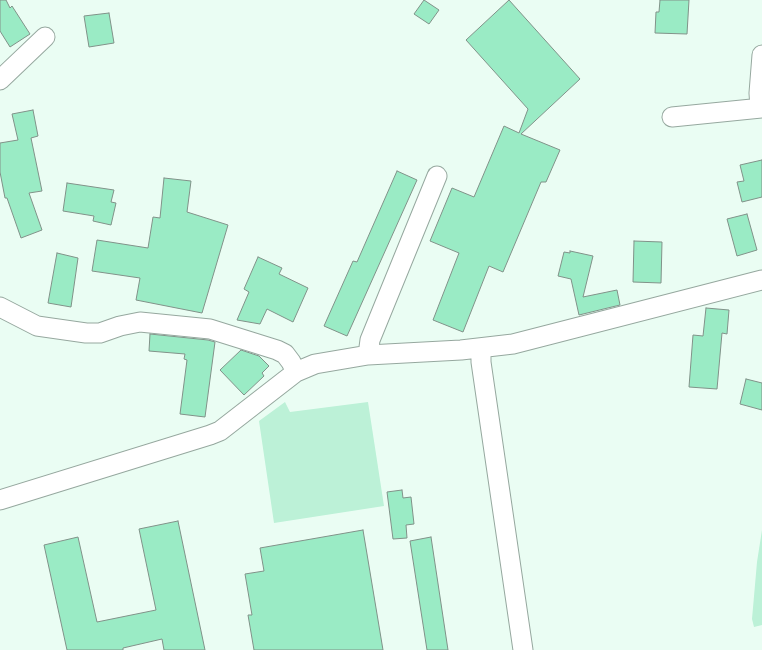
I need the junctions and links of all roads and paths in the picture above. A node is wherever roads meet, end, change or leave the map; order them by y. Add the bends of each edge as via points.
1 (45, 37) dead end
2 (762, 55) edge
3 (0, 80) edge
4 (761, 108) edge
5 (672, 117) dead end
6 (437, 176) dead end
7 (762, 280) edge
8 (0, 307) edge
9 (481, 348) junction
10 (368, 355) junction
11 (296, 372) junction
12 (0, 500) edge
13 (524, 650) edge

1 - 3 street
2 - 4 street via 759,93
4 - 5 street
6 - 10 street via 370,340
7 - 9 street via 513,344
8 - 11 street via 37,326 86,333 140,322 210,329 285,354
9 - 10 street
9 - 13 street
10 - 11 street via 314,364
11 - 12 street via 210,435

